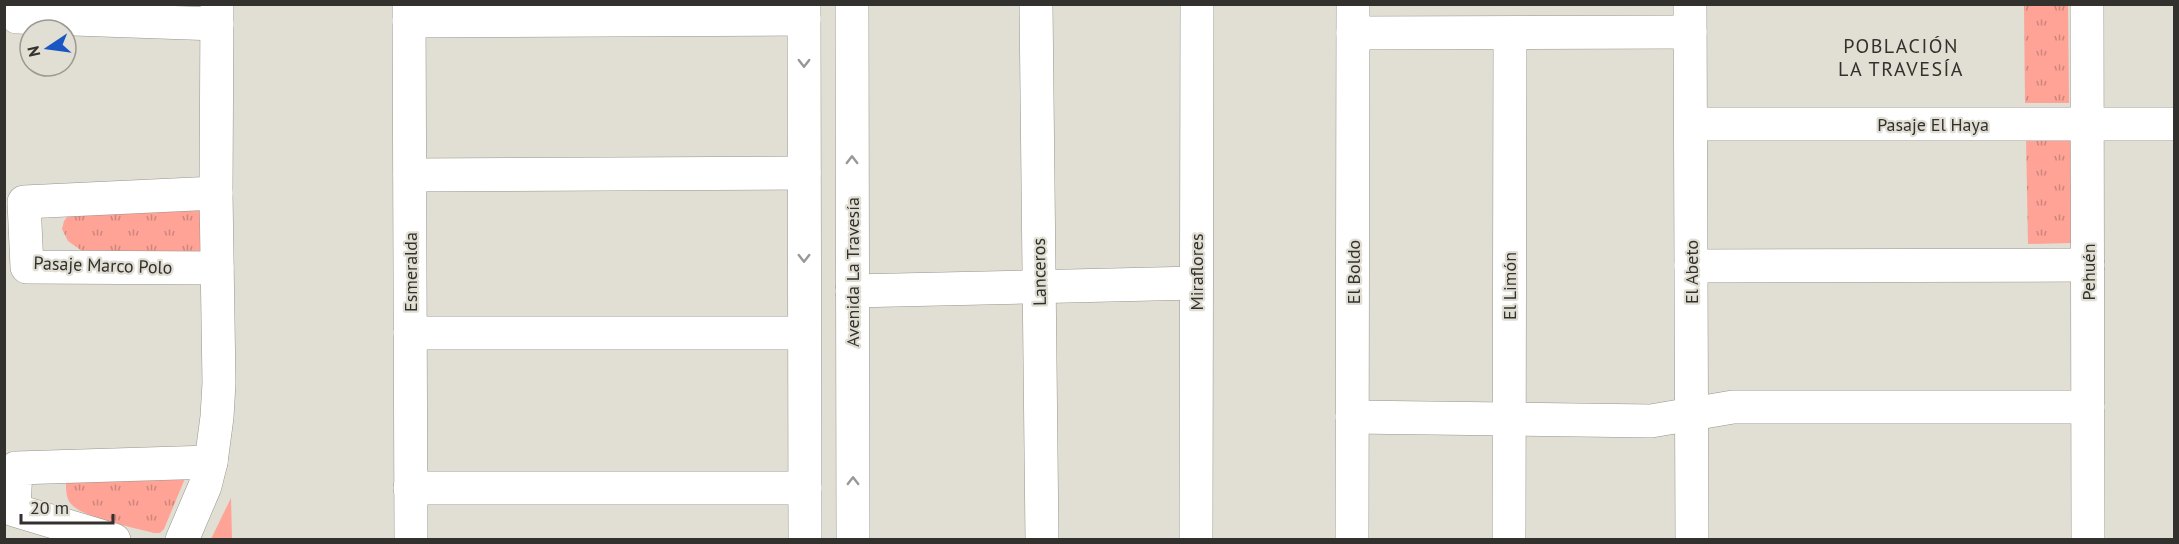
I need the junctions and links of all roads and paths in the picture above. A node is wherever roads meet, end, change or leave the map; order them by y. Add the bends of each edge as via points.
1 (17, 4) edge
2 (852, 4) edge
3 (1036, 4) edge
4 (1197, 4) edge
5 (2086, 4) edge
6 (804, 12) edge
7 (409, 13) edge
8 (217, 14) edge
9 (1690, 18) edge
10 (1353, 19) edge
11 (1510, 33) junction
12 (1690, 124) junction
13 (2087, 124) junction
14 (2175, 124) edge
15 (804, 173) junction
16 (410, 175) junction
17 (216, 193) junction
18 (2088, 265) junction
19 (1691, 266) junction
20 (217, 268) junction
21 (1196, 283) junction
22 (1039, 286) junction
23 (852, 291) junction
24 (410, 333) junction
25 (804, 333) junction
26 (2088, 407) junction
27 (1692, 414) junction
28 (1352, 417) junction
29 (1509, 419) junction
30 (212, 462) junction
31 (410, 488) junction
32 (805, 488) junction
33 (114, 540) edge
34 (182, 540) edge
35 (411, 540) edge
36 (805, 540) edge
37 (853, 540) edge
38 (1042, 540) edge
39 (1196, 540) edge
40 (1352, 540) edge
41 (1509, 540) edge
42 (1692, 540) edge
43 (2088, 540) edge

1 - 8 street via 17,17
23 -> 2 street, Avenida La Travesía
3 - 22 street, Lanceros
4 - 21 street, Miraflores
5 - 13 street, Pehuén
6 - 7 street
6 -> 15 street
7 - 16 street, Esmeralda
8 - 17 street
9 - 11 street
9 - 12 street, El Abeto
10 - 11 street
10 - 28 street, El Boldo
11 - 29 street, El Limón
12 - 13 street, Pasaje El Haya
12 - 19 street, El Abeto
13 - 14 street, Pasaje El Haya
13 - 18 street, Pehuén
15 - 16 street
15 -> 25 street
16 - 24 street, Esmeralda
17 - 20 street
17 - 20 street, Pasaje Marco Polo via 24,202 27,267
18 - 19 street
18 - 26 street, Pehuén
19 - 27 street, El Abeto
20 - 30 street via 219,383
21 - 22 street
21 - 39 street, Miraflores
22 - 23 street
22 - 38 street, Lanceros
37 -> 23 street, Avenida La Travesía
24 - 25 street
24 - 31 street, Esmeralda
25 - 32 street
26 - 27 street via 1733,406
26 - 43 street, Pehuén
27 - 29 street via 1651,421
27 - 42 street, El Abeto
28 - 29 street
28 - 40 street, El Boldo
29 - 41 street, El Limón
30 - 33 street via 16,468 14,510
30 - 34 street
31 - 32 street
31 - 35 street, Esmeralda
32 - 36 street

